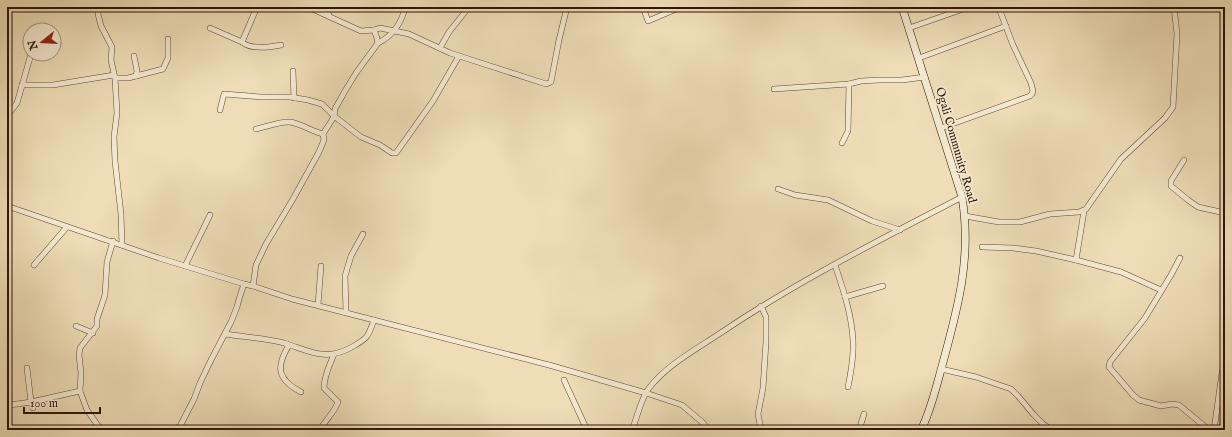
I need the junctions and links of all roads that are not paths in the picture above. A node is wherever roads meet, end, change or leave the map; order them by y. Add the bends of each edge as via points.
1 (99, 7) edge
2 (257, 7) edge
3 (308, 7) edge
4 (322, 7) edge
5 (404, 7) edge
6 (469, 7) edge
7 (567, 7) edge
8 (643, 7) edge
9 (681, 7) edge
10 (902, 7) edge
11 (969, 7) edge
12 (994, 7) edge
13 (1174, 7) edge
14 (331, 17) junction
15 (1006, 26) junction
16 (210, 28) dead end
17 (909, 28) junction
18 (374, 30) junction
19 (394, 31) junction
20 (168, 39) dead end
21 (242, 42) junction
22 (378, 43) junction
23 (282, 45) dead end
24 (440, 48) junction
25 (134, 56) dead end
26 (459, 56) junction
27 (919, 58) junction
28 (29, 62) edge
29 (293, 71) dead end
30 (114, 76) junction
31 (136, 76) junction
32 (925, 77) junction
33 (849, 84) junction
34 (22, 85) junction
35 (774, 89) dead end
36 (294, 98) junction
37 (220, 110) dead end
38 (7, 116) edge
39 (334, 116) junction
40 (940, 128) junction
41 (256, 129) dead end
42 (323, 134) junction
43 (842, 143) dead end
44 (1184, 160) dead end
45 (778, 189) dead end
46 (962, 196) junction
47 (7, 206) edge
48 (1084, 211) junction
49 (1225, 213) edge
50 (210, 214) dead end
51 (966, 216) junction
52 (68, 227) junction
53 (900, 230) junction
54 (363, 234) dead end
55 (113, 242) junction
56 (122, 244) junction
57 (982, 247) dead end
58 (1180, 258) dead end
59 (1076, 260) junction
60 (34, 265) dead end
61 (835, 265) junction
62 (185, 266) junction
63 (321, 266) dead end
64 (244, 284) junction
65 (254, 286) junction
66 (883, 286) dead end
67 (1161, 290) junction
68 (845, 297) junction
69 (318, 305) junction
70 (761, 306) junction
71 (346, 312) junction
72 (374, 320) junction
73 (76, 326) dead end
74 (93, 333) junction
75 (225, 334) junction
76 (289, 345) junction
77 (334, 354) junction
78 (1225, 360) edge
79 (27, 368) dead end
80 (941, 369) junction
81 (564, 380) dead end
82 (848, 387) dead end
83 (80, 391) junction
84 (301, 392) dead end
85 (646, 393) junction
86 (31, 402) junction
87 (7, 407) edge
88 (33, 408) dead end
89 (864, 414) dead end
90 (1043, 424) junction
91 (101, 430) edge
92 (178, 430) edge
93 (320, 430) edge
94 (587, 430) edge
95 (632, 430) edge
96 (709, 430) edge
97 (761, 430) edge
98 (859, 430) edge
99 (921, 430) edge
100 (1038, 430) edge
101 (1052, 430) edge
102 (1209, 430) edge
103 (1214, 430) edge

1 - 30 street via 98,14 112,47
2 - 21 street
3 - 14 street
4 - 14 street
5 - 19 street
6 - 24 street
7 - 26 street via 549,84
8 - 9 street via 648,21
10 - 17 street, Ogali Community Road
11 - 17 street
12 - 15 street via 1000,11
13 - 48 street via 1177,34 1173,107 1165,118 1121,159
14 - 18 street via 361,31
15 - 27 street
15 - 40 street via 1031,83 1032,94
16 - 21 street
17 - 27 street, Ogali Community Road
18 - 19 street via 380,28
18 - 22 street
19 - 22 street
19 - 24 street via 409,34
20 - 31 street via 168,58 163,68
21 - 23 street via 246,46
22 - 39 street via 334,109
24 - 26 street
25 - 31 street
26 - 39 street via 433,101 396,153 361,137
27 - 32 street, Ogali Community Road
28 - 34 street
29 - 36 street
30 - 31 street
30 - 34 street via 53,85
30 - 56 street via 117,113 115,161
32 - 33 street
32 - 40 street, Ogali Community Road
33 - 35 street
33 - 43 street via 848,131
34 - 38 street via 17,103
36 - 37 street via 224,94
36 - 39 street via 322,104
39 - 42 street
40 - 46 street, Ogali Community Road
41 - 42 street via 289,122
42 - 65 street via 324,140 319,152 256,265
44 - 49 street via 1170,181 1171,186 1198,206
45 - 53 street via 795,195 828,200 872,221
46 - 51 street, Ogali Community Road
46 - 53 street
47 - 52 street
48 - 51 street via 1050,214 1020,222 999,222
48 - 59 street
50 - 62 street
51 - 80 street, Ogali Community Road via 964,274
52 - 55 street
52 - 60 street
53 - 61 street
54 - 71 street via 351,256 345,276
55 - 56 street
55 - 74 street via 107,262 105,295
56 - 62 street
57 - 59 street via 1036,251
58 - 67 street
59 - 67 street via 1121,272
61 - 68 street
61 - 70 street
62 - 64 street
63 - 69 street
64 - 65 street
64 - 75 street
65 - 69 street
66 - 68 street
67 - 102 street via 1145,318 1109,363 1109,367 1139,400 1161,406 1179,405
68 - 82 street via 853,340
69 - 71 street
70 - 85 street via 689,354 658,378
70 - 97 street via 766,322 763,388 758,414
71 - 72 street
72 - 77 street via 365,339
72 - 85 street via 557,367
73 - 74 street
74 - 83 street via 80,348
75 - 76 street
75 - 92 street
76 - 77 street via 315,353
76 - 84 street via 282,361 281,375 286,382
77 - 93 street via 326,373 324,388 338,402
78 - 103 street
79 - 86 street
80 - 90 street via 976,377 1010,389
80 - 99 street, Ogali Community Road
81 - 94 street
83 - 86 street
83 - 91 street via 87,410
85 - 95 street
85 - 96 street via 682,405
86 - 87 street
86 - 88 street
89 - 98 street
90 - 100 street
90 - 101 street

